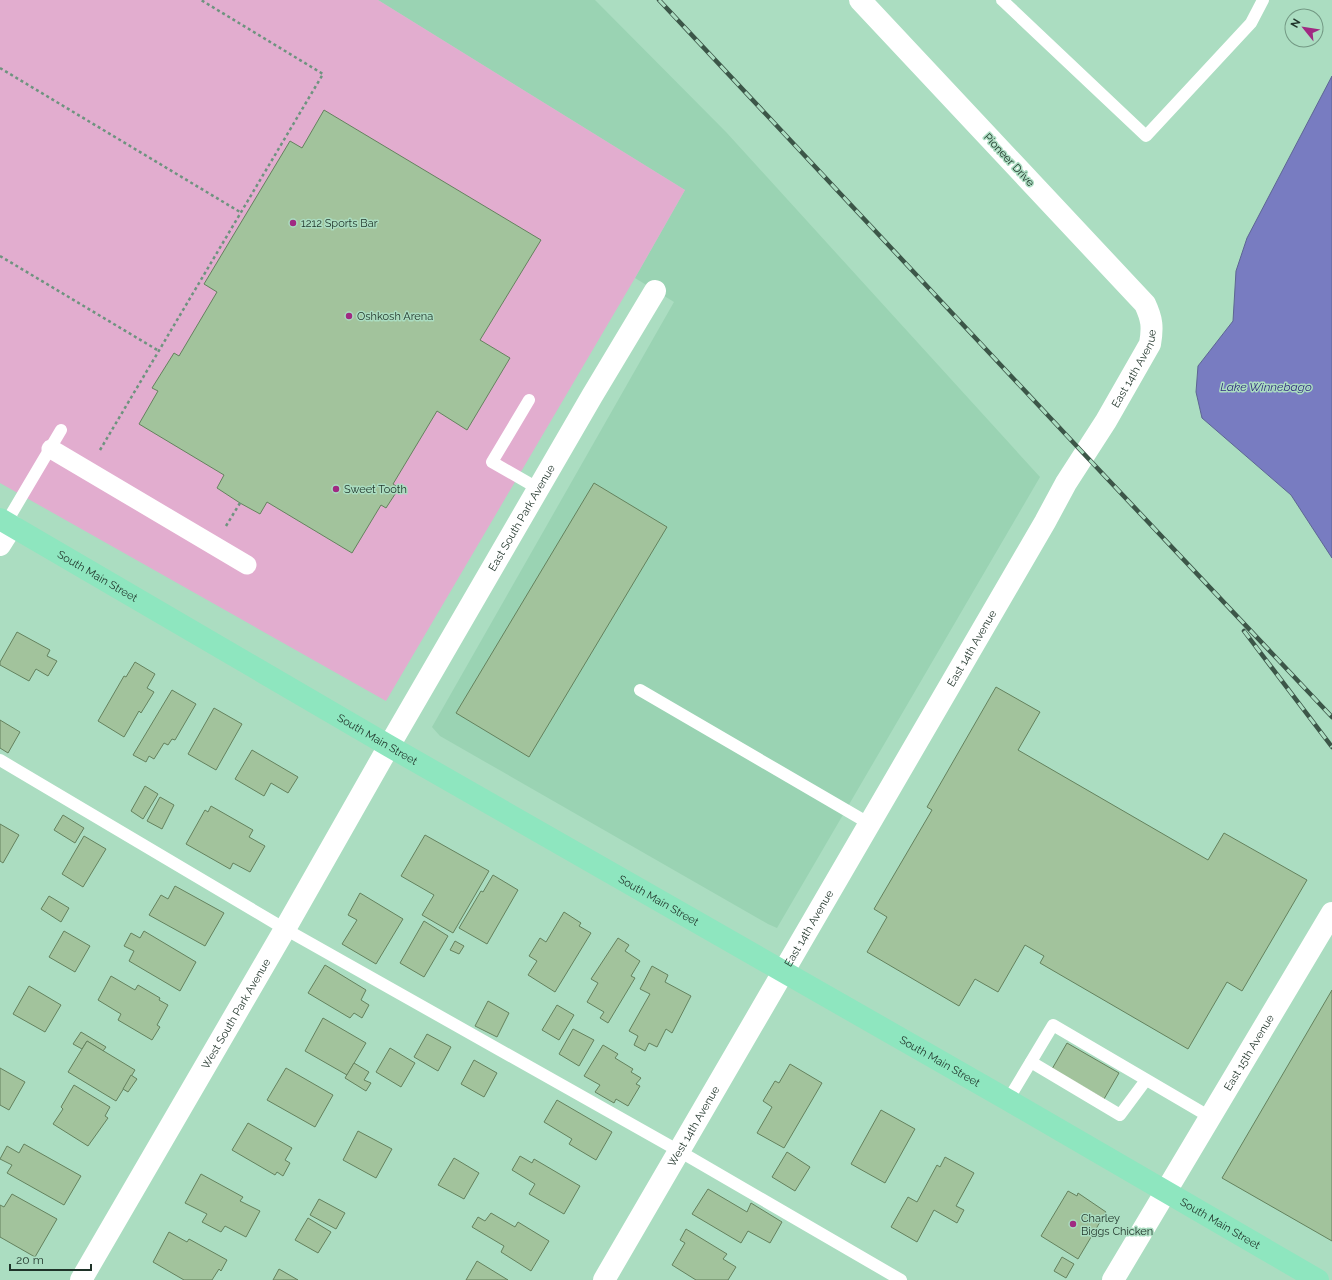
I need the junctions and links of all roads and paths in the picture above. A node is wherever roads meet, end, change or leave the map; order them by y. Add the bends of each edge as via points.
1 (201, 0) edge
2 (860, 0) edge
3 (1002, 0) edge
4 (1263, 0) edge
5 (0, 68) edge
6 (240, 212) junction
7 (0, 256) edge
8 (655, 291) dead end
9 (1152, 323) joint
10 (159, 351) junction
11 (529, 400) dead end
12 (61, 430) dead end
13 (51, 449) junction
14 (88, 471) junction
15 (539, 489) junction
16 (6, 523) edge
17 (0, 545) edge
18 (247, 565) dead end
19 (640, 690) dead end
20 (389, 746) junction
21 (0, 760) edge
22 (870, 824) junction
23 (1332, 913) edge
24 (285, 929) junction
25 (784, 972) junction
26 (1031, 1062) junction
27 (1146, 1080) junction
28 (1008, 1100) junction
29 (1210, 1117) junction
30 (679, 1152) junction
31 (1166, 1191) junction
32 (81, 1280) edge
33 (604, 1280) edge
34 (901, 1280) edge
35 (1113, 1280) edge
36 (1318, 1280) edge

1 - 6 path via 323,74
2 - 9 street, Pioneer Drive via 1144,304
3 - 4 lane via 1146,136 1251,23
5 - 6 path
6 - 10 path
7 - 10 path
8 - 15 street, East South Park Avenue
9 - 22 street, East 14th Avenue via 1150,344 1066,483
10 - 14 path
11 - 15 lane via 492,462
12 - 13 lane
13 - 14 street
13 - 16 lane
14 - 18 street
15 - 20 street, East South Park Avenue
16 - 17 street
16 - 20 main road, South Main Street
19 - 22 lane
20 - 24 street, West South Park Avenue
20 - 25 main road, South Main Street
21 - 24 lane
22 - 25 street, East 14th Avenue
23 - 29 street, East 15th Avenue
24 - 30 lane
24 - 32 street, West South Park Avenue
25 - 28 main road, South Main Street
25 - 30 street, West 14th Avenue
26 - 27 lane via 1120,1116
26 - 27 lane via 1053,1025
26 - 28 lane
27 - 29 lane
28 - 31 main road, South Main Street
29 - 31 street, East 15th Avenue
30 - 33 street, West 14th Avenue
30 - 34 lane
31 - 35 street, East 15th Avenue
31 - 36 main road, South Main Street

